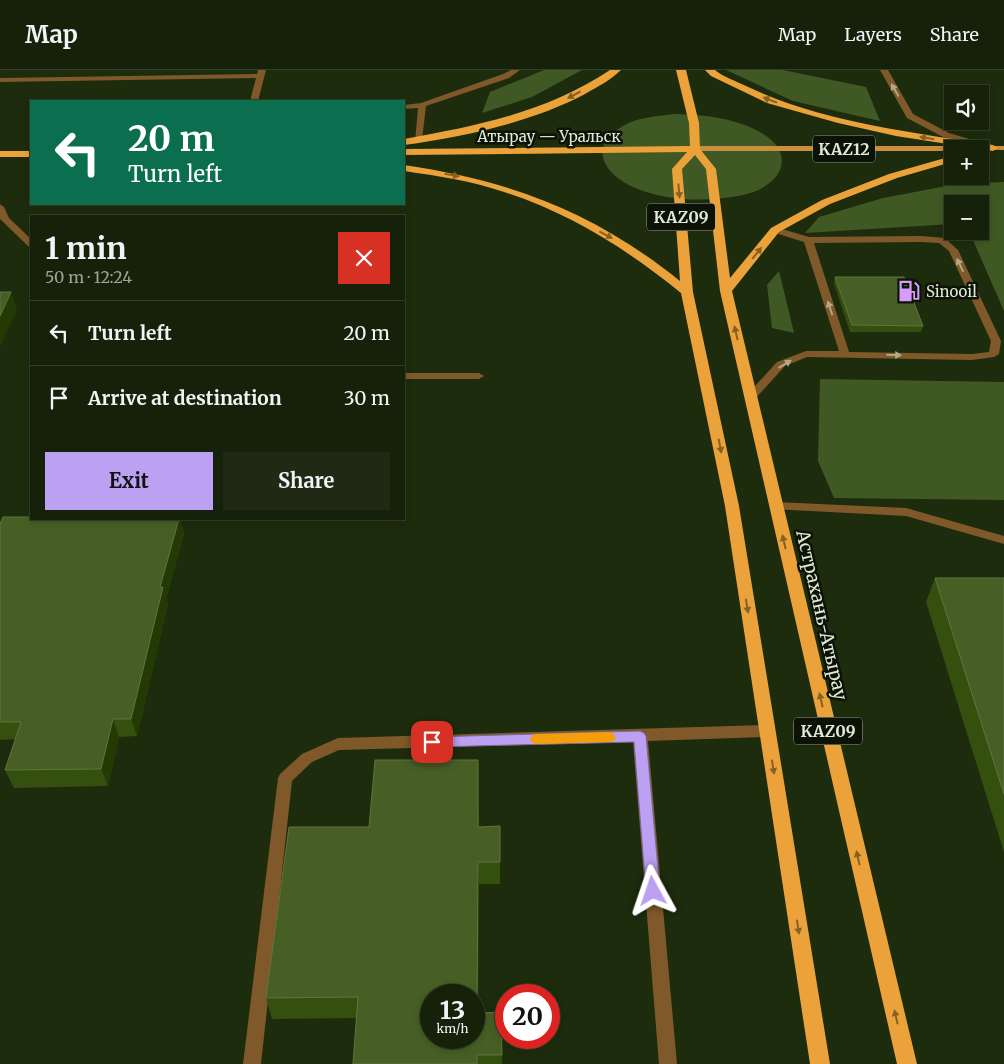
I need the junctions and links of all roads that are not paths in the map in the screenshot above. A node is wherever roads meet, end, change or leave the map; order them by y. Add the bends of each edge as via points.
1 (516, 70) edge
2 (616, 70) edge
3 (681, 70) edge
4 (710, 70) edge
5 (884, 70) edge
6 (261, 73) edge
7 (0, 80) edge
8 (254, 100) edge
9 (422, 105) junction
10 (405, 107) edge
11 (418, 140) junction
12 (405, 142) edge
13 (993, 148) junction
14 (1004, 148) edge
15 (695, 149) junction
16 (989, 149) edge
17 (405, 152) edge
18 (0, 154) edge
19 (30, 154) edge
20 (944, 161) edge
21 (405, 168) edge
22 (0, 207) edge
23 (775, 230) junction
24 (808, 240) junction
25 (30, 243) edge
26 (726, 291) junction
27 (688, 292) junction
28 (845, 354) junction
29 (405, 376) edge
30 (479, 376) dead end
31 (750, 398) junction
32 (776, 506) junction
33 (1004, 540) edge
34 (767, 731) junction
35 (640, 736) junction
36 (252, 1064) edge
37 (668, 1064) edge
38 (820, 1064) edge
39 (907, 1064) edge

1 - 9 lane
2 -> 11 highway via 563,100 513,120
3 - 15 highway via 694,123
13 -> 4 highway via 841,121 770,101
13 -> 5 lane via 946,135 910,116
6 - 7 lane
6 - 8 lane
9 - 10 lane
9 - 11 lane
11 - 12 highway
13 - 14 main road, KAZ12
13 - 15 main road, KAZ12
13 - 16 highway
15 - 17 highway, Атырау — Уральск / KAZ12
15 - 26 highway, KAZ09 via 711,169
15 -> 27 highway, KAZ09 via 677,169
18 - 19 highway
20 - 23 highway via 893,176 826,202
21 -> 27 highway via 458,176 510,190 563,212 620,243
22 - 25 lane via 6,219
23 - 24 lane
26 -> 23 highway
28 -> 24 lane
28 -> 24 lane via 972,357 994,354 996,341 953,250 942,240
31 -> 26 highway, Астрахань-Атырау / KAZ09
27 -> 34 highway, KAZ09 via 732,506
31 -> 28 lane via 781,364 806,354
29 - 30 lane
31 - 32 highway, Астрахань-Атырау / KAZ09
32 - 33 lane via 906,512
39 -> 32 highway, Астрахань-Атырау / KAZ09
34 - 35 lane
34 -> 38 highway, KAZ09
35 - 36 lane via 338,744 307,758 285,778
35 - 37 lane

